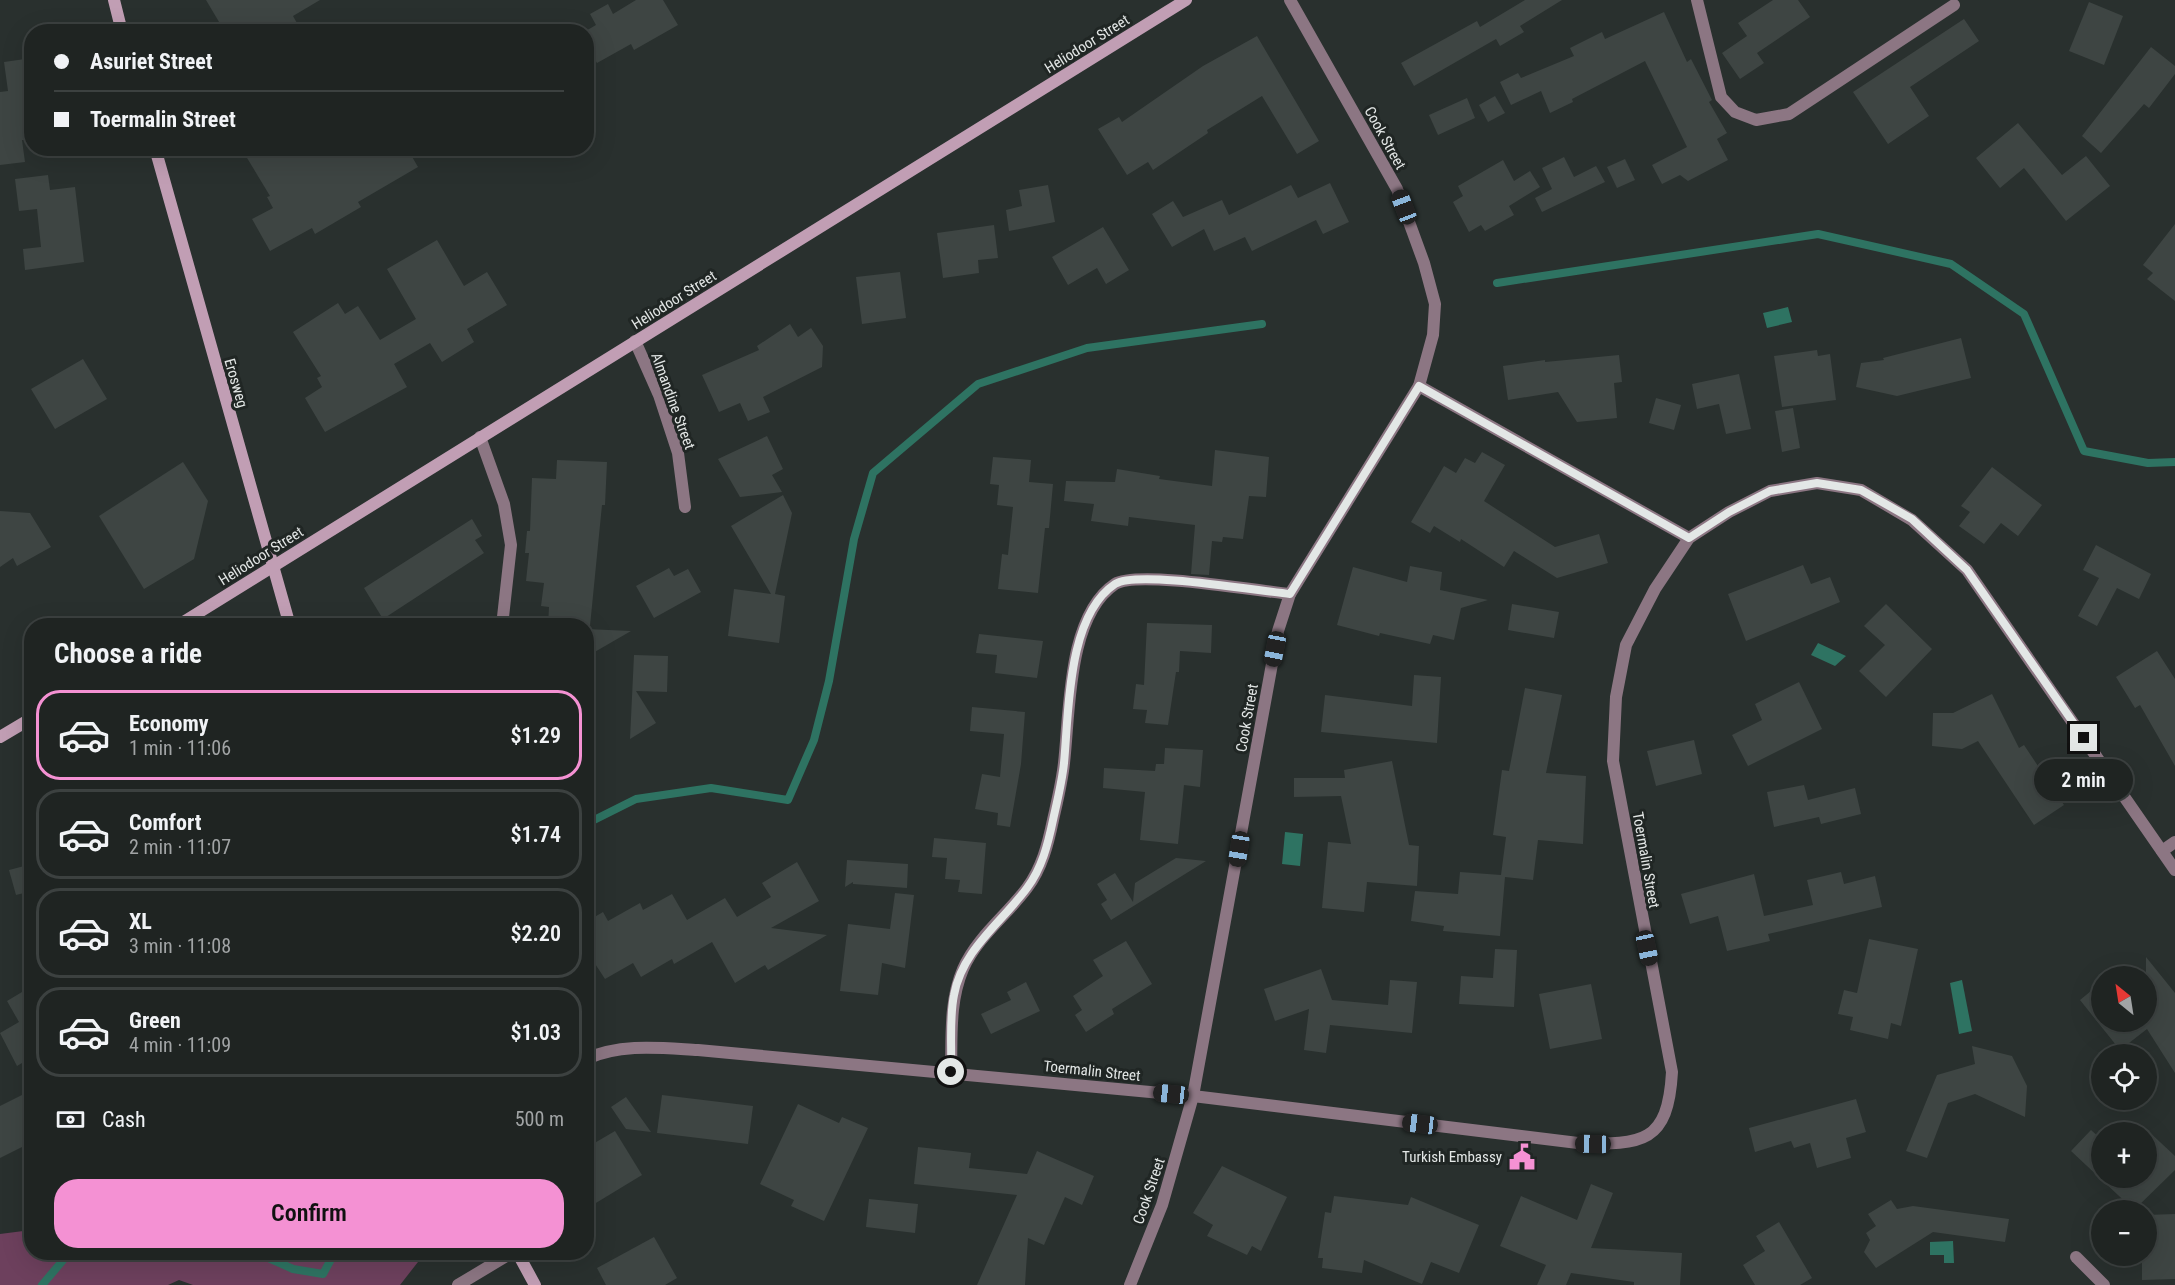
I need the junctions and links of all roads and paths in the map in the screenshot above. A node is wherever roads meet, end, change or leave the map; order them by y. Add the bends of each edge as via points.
1 (114, 0) edge
2 (1186, 0) edge
3 (1290, 0) edge
4 (1697, 0) edge
5 (1954, 5) dead end
6 (120, 24) edge
7 (157, 156) edge
8 (635, 341) junction
9 (1419, 386) junction
10 (480, 437) junction
11 (685, 507) dead end
12 (1689, 538) junction
13 (272, 566) junction
14 (1290, 594) junction
15 (190, 618) edge
16 (288, 618) edge
17 (502, 618) edge
18 (24, 723) edge
19 (0, 737) edge
20 (2175, 842) edge
21 (2162, 850) junction
22 (2175, 870) edge
23 (594, 1056) edge
24 (951, 1072) junction
25 (1193, 1096) junction
26 (2076, 1257) dead end
27 (501, 1260) edge
28 (520, 1260) edge
29 (458, 1285) edge
30 (535, 1285) edge
31 (1130, 1285) edge
32 (2103, 1285) edge

1 - 6 street
2 - 8 street, Heliodoor Street
3 - 9 street, Cook Street via 1397,189 1424,263 1435,304 1433,335
4 - 5 street via 1721,97 1735,112 1756,120 1789,114
7 - 13 street, Erosweg
8 - 10 street, Heliodoor Street
8 - 11 street, Almandine Street via 659,395 678,453
9 - 12 street
9 - 14 street, Cook Street
10 - 13 street, Heliodoor Street
10 - 17 street via 504,504 512,545
12 - 21 street, Toermalin Street via 1770,491 1817,483 1861,490 1912,519 1967,570
12 - 25 street, Toermalin Street via 1626,645 1613,729 1617,784 1672,1072 1666,1116 1655,1130 1638,1140 1578,1143
13 - 15 street, Heliodoor Street
13 - 16 street, Erosweg
14 - 24 street via 1145,578 1116,583 1101,597 1083,629 1073,670 1064,766 1042,860 1028,887 974,949 964,968 954,995
14 - 25 street, Cook Street via 1278,632
18 - 19 street
20 - 21 street
21 - 22 street, Toermalin Street
23 - 24 street, Toermalin Street via 644,1047
24 - 25 street, Toermalin Street
25 - 31 street, Cook Street via 1162,1205
26 - 32 street
27 - 29 street
28 - 30 street

